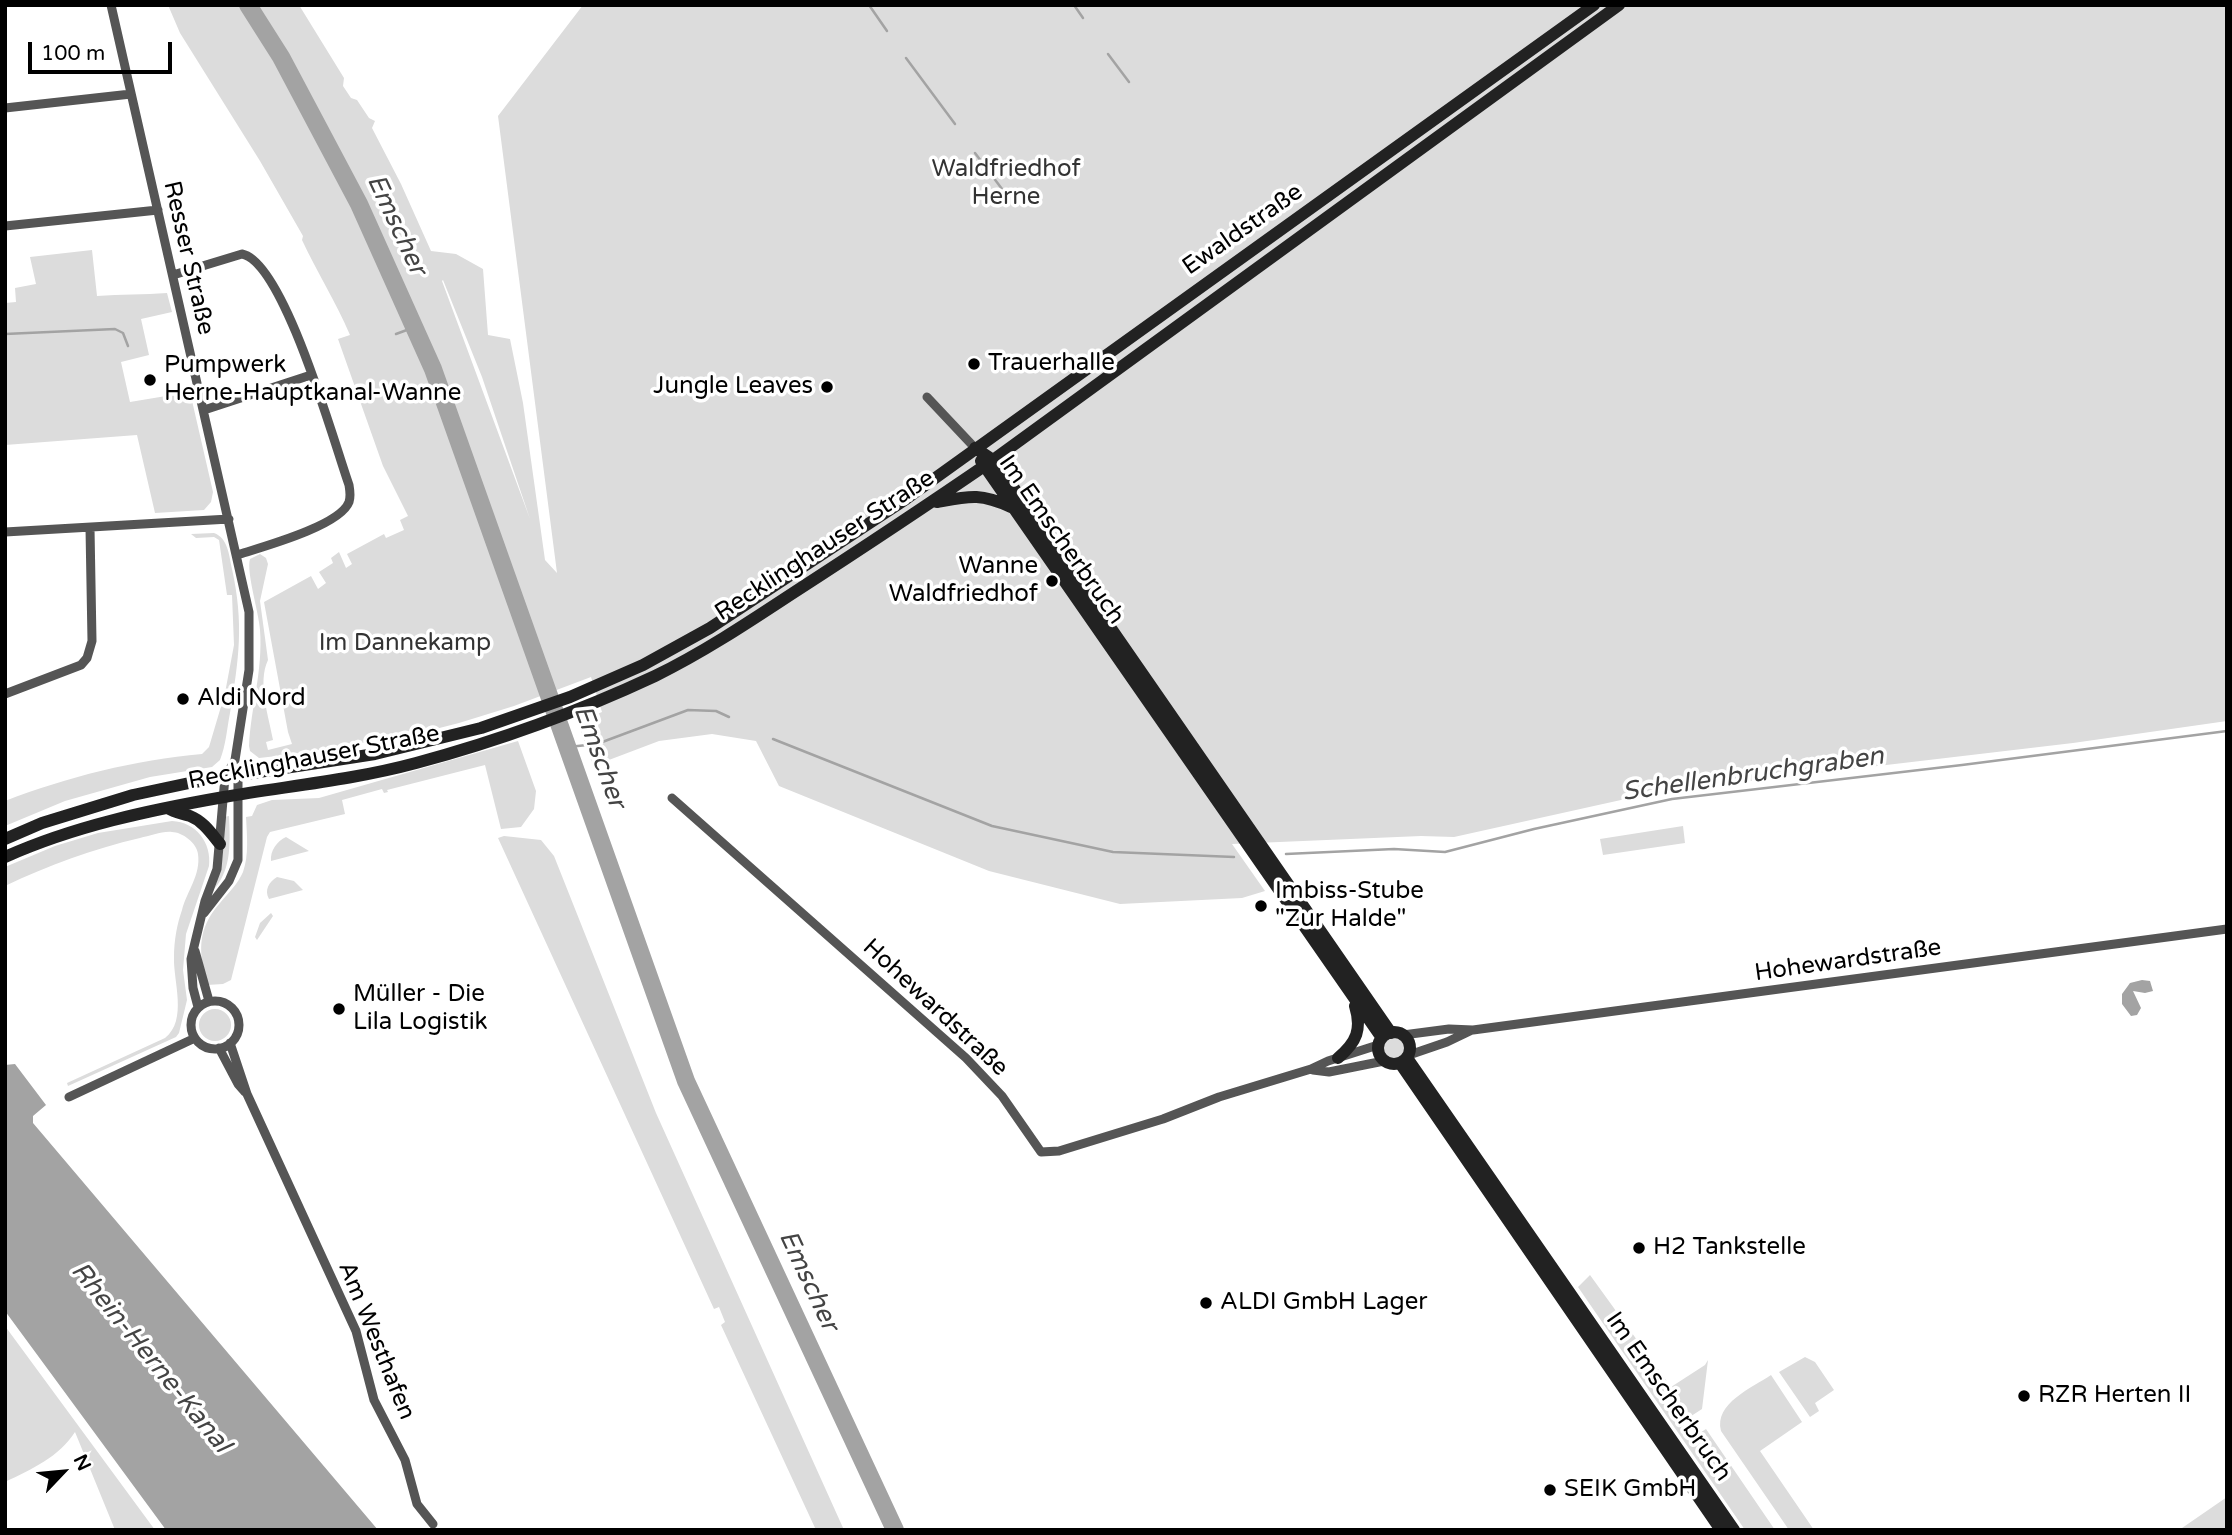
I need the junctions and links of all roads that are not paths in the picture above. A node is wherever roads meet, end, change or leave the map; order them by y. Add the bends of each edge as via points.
1 (111, 5) edge
2 (1594, 5) edge
3 (1619, 5) edge
4 (131, 94) junction
5 (5, 108) edge
6 (158, 210) junction
7 (5, 226) edge
8 (173, 275) junction
9 (311, 375) junction
10 (927, 397) dead end
11 (204, 410) junction
12 (975, 448) junction
13 (988, 463) junction
14 (931, 503) junction
15 (1011, 507) junction
16 (229, 519) junction
17 (90, 528) junction
18 (5, 532) edge
19 (237, 555) junction
20 (5, 694) edge
21 (235, 760) junction
22 (239, 775) junction
23 (225, 777) junction
24 (238, 795) junction
25 (223, 797) junction
26 (672, 798) dead end
27 (168, 808) junction
28 (5, 839) edge
29 (220, 844) junction
30 (5, 858) edge
31 (204, 913) junction
32 (2227, 929) edge
33 (195, 951) junction
34 (1350, 992) junction
35 (209, 1001) junction
36 (198, 1007) junction
37 (1473, 1030) junction
38 (195, 1038) junction
39 (1389, 1038) junction
40 (230, 1043) junction
41 (219, 1048) junction
42 (1338, 1058) junction
43 (1405, 1059) junction
44 (1384, 1061) junction
45 (1311, 1069) junction
46 (247, 1094) junction
47 (69, 1097) dead end
48 (1562, 1291) junction
49 (433, 1524) dead end
50 (1721, 1530) edge
51 (1734, 1530) edge

1 - 4 street, Resser Straße
2 - 12 main road, Ewaldstraße
3 - 13 main road, Ewaldstraße
4 - 5 street
4 - 6 street, Resser Straße
6 - 7 street
6 - 8 street, Resser Straße
8 - 9 street via 235,255 249,255 270,279 295,328
8 - 11 street, Resser Straße
9 - 11 street
9 - 19 street via 349,485 350,501 340,514 313,528
10 - 12 street
11 - 16 street, Resser Straße
12 - 13 main road, Im Emscherbruch
12 - 22 main road, Recklinghauser Straße via 844,542 643,665 481,728 375,754
13 - 14 main road, Recklinghauser Straße
13 - 15 main road, Im Emscherbruch
13 - 39 main road, Im Emscherbruch
14 - 15 main road via 973,496
14 - 24 main road, Recklinghauser Straße via 723,639 575,711 464,750 392,769
15 - 34 main road, Im Emscherbruch
16 - 17 street
16 - 19 street, Resser Straße
17 - 18 street
17 - 20 street via 92,641 87,658 73,669
19 - 21 street, Resser Straße via 249,612 250,644
21 - 22 street
21 - 23 street, Resser Straße
22 - 23 main road, Recklinghauser Straße
22 - 24 street
23 - 25 street
23 - 28 main road, Recklinghauser Straße via 103,803
24 - 25 main road, Recklinghauser Straße
24 - 31 street via 238,860 229,881
25 - 27 main road, Recklinghauser Straße
25 - 29 street
26 - 45 street, Hohewardstraße via 966,1058 1002,1096 1041,1152 1059,1152
27 - 29 main road via 204,825
27 - 30 main road, Recklinghauser Straße via 74,832
29 - 31 street via 218,869
31 - 33 street
32 - 37 street, Hohewardstraße
33 - 35 street
33 - 36 street via 191,973
34 - 39 main road, Im Emscherbruch
34 - 42 main road via 1359,1020 1358,1035
35 - 36 street
35 - 40 street, Am Westhafen via 229,1005 237,1017 237,1031
36 - 38 street via 191,1022
37 - 39 street, Hohewardstraße via 1449,1028
37 - 43 street, Hohewardstraße
38 - 41 street via 205,1047
38 - 47 street
39 - 42 street, Hohewardstraße
39 - 43 main road, Im Emscherbruch via 1409,1044
39 - 44 main road, Im Emscherbruch via 1380,1056
40 - 41 street
40 - 46 street, Am Westhafen
41 - 46 street, Am Westhafen
42 - 45 street, Hohewardstraße
43 - 44 main road via 1391,1064
43 - 48 main road, Im Emscherbruch
44 - 45 street, Hohewardstraße via 1328,1072
46 - 49 street, Am Westhafen via 356,1331 374,1400 405,1460 417,1504
48 - 50 main road, Im Emscherbruch
48 - 51 main road, Im Emscherbruch

